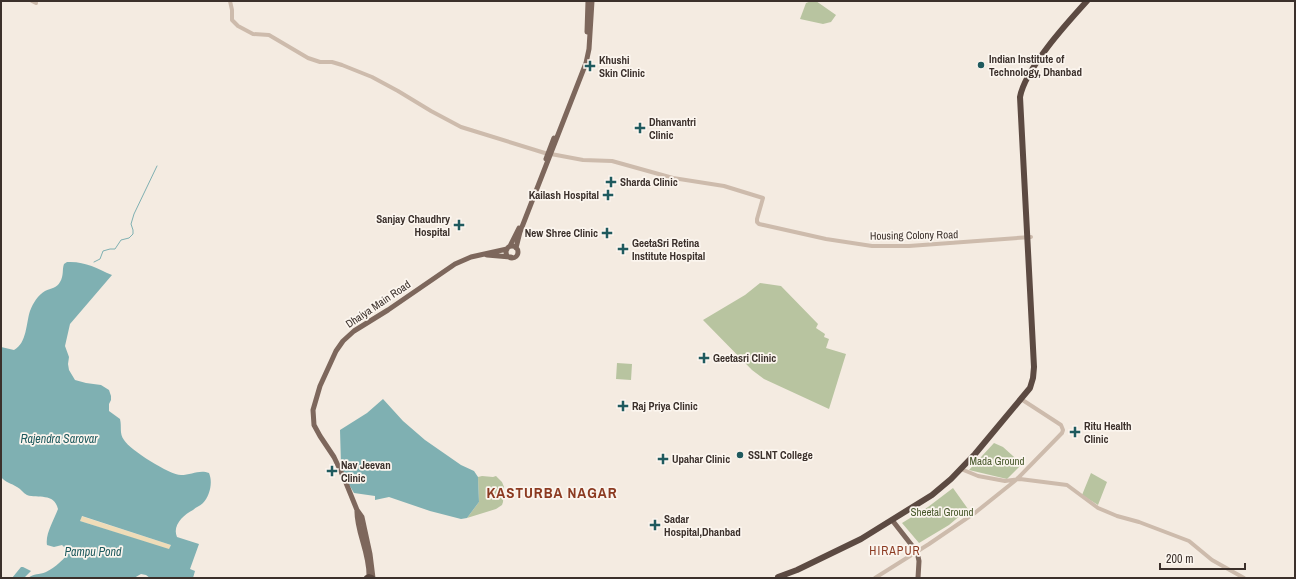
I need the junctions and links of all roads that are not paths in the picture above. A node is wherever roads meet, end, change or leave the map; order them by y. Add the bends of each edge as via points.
1 (230, 1) edge
2 (588, 1) edge
3 (592, 1) edge
4 (1087, 1) edge
5 (1092, 1) edge
6 (549, 154) junction
7 (1029, 237) junction
8 (508, 248) junction
9 (516, 248) junction
10 (483, 255) junction
11 (512, 258) junction
12 (1023, 400) junction
13 (962, 470) junction
14 (1016, 480) junction
15 (893, 521) junction
16 (917, 552) junction
17 (370, 578) edge
18 (778, 578) edge
19 (789, 578) edge
20 (875, 578) edge
21 (918, 578) edge
22 (1244, 578) edge

1 - 6 street via 232,20 253,34 269,34 308,58 332,62 372,77 461,127
2 - 6 main road via 584,59
3 - 6 main road via 588,57
4 - 7 highway via 1045,51 1021,92
5 - 7 highway via 1037,68 1025,93
6 - 7 street, Housing Colony Road via 583,160 612,160 673,178 724,186 762,198 757,219 759,224 826,239 861,244 909,246
6 - 8 main road
6 - 9 main road
7 - 12 highway via 1037,374 1031,391
8 - 9 main road
8 - 10 main road, Dhaiya Main Road
8 - 11 main road via 507,255
9 - 11 main road via 517,254
10 - 11 main road
10 - 17 main road, Dhaiya Main Road via 466,259 447,269 354,331 336,351 317,394 313,419 320,436 334,457 357,510
12 - 13 highway via 1001,429
12 - 14 street via 1061,425 1063,430
13 - 14 street via 978,476 1005,481
13 - 15 highway via 938,495
14 - 16 street via 955,527
14 - 22 street via 1067,485 1098,508 1189,541 1212,560
15 - 16 main road
15 - 18 highway via 838,551
15 - 19 highway via 857,545
16 - 20 street
16 - 21 main road via 920,561

